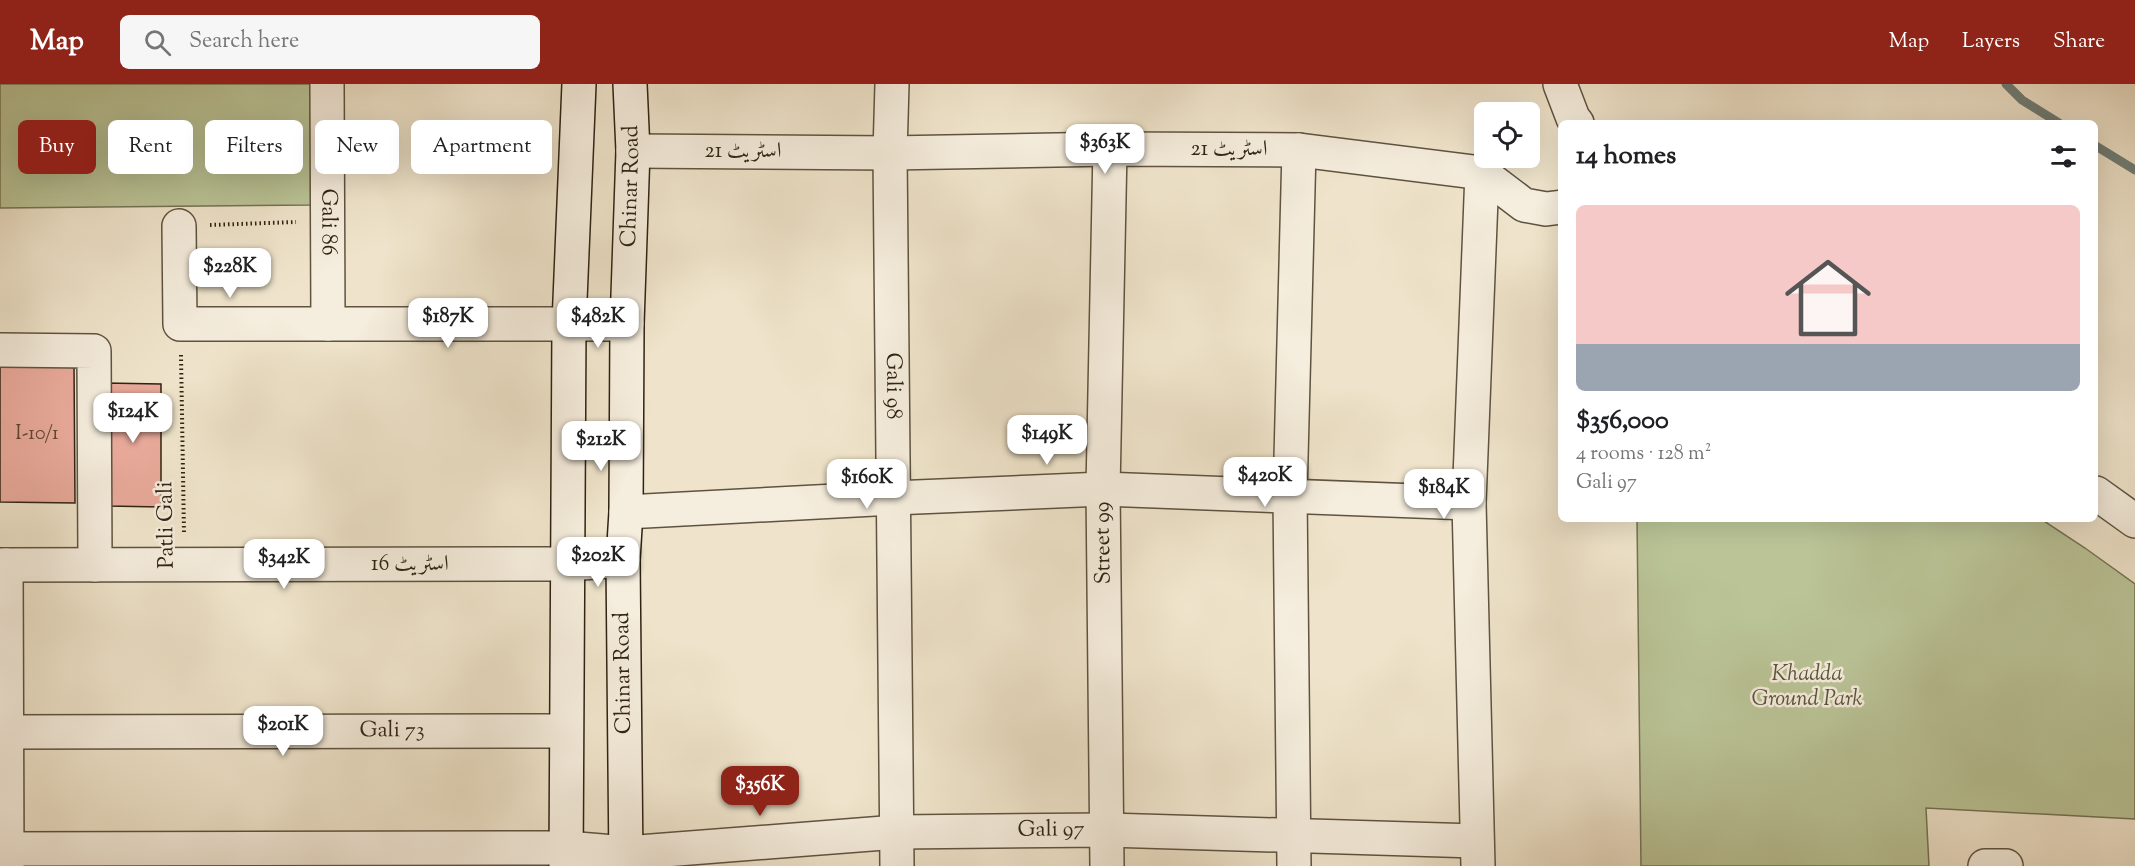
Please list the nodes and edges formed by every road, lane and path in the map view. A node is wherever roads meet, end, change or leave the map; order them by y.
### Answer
1 (327, 84) edge
2 (579, 84) edge
3 (630, 84) edge
4 (892, 84) edge
5 (1560, 84) edge
6 (1575, 120) edge
7 (1110, 149) junction
8 (1299, 150) junction
9 (633, 151) junction
10 (890, 153) junction
11 (1482, 173) junction
12 (1558, 207) edge
13 (327, 221) junction
14 (179, 226) joint
15 (180, 324) junction
16 (328, 324) junction
17 (569, 324) junction
18 (627, 324) junction
19 (0, 350) edge
20 (1103, 489) junction
21 (2098, 495) edge
22 (1290, 496) junction
23 (892, 498) junction
24 (1469, 503) junction
25 (626, 512) junction
26 (2135, 521) edge
27 (184, 534) dead end
28 (622, 560) junction
29 (568, 564) junction
30 (3, 565) edge
31 (95, 565) junction
32 (566, 731) junction
33 (3, 732) edge
34 (1108, 830) junction
35 (897, 832) junction
36 (1294, 851) edge
37 (5, 854) edge
38 (1477, 854) edge
39 (566, 857) edge
40 (626, 859) edge
41 (897, 866) edge
42 (1107, 866) edge
43 (1985, 866) edge
44 (2006, 866) edge

1 - 13 street, Gali 86
2 - 17 street
3 - 9 street, Chinar Road
4 - 10 street, Gali 98
5 - 6 street
7 - 8 street, اسٹریٹ 21
7 - 10 street, اسٹریٹ 21
7 - 20 street, Street 99
8 - 11 street, اسٹریٹ 21
8 - 22 street
9 - 10 street, اسٹریٹ 21
9 - 18 street, Chinar Road
10 - 23 street, Gali 98
11 - 12 street
11 - 24 street
13 - 14 path
13 - 16 street, Gali 86
14 - 15 street
15 - 16 street
15 - 27 path, Patli Gali
16 - 17 street
17 - 18 street
17 - 29 street
18 - 25 street, Chinar Road
19 - 31 street
20 - 22 street
20 - 23 street
20 - 34 street, Street 99
21 - 26 street
22 - 24 street
22 - 36 street
23 - 25 street
23 - 35 street, Gali 98
24 - 38 street
25 - 28 street, Chinar Road
28 - 29 street, اسٹریٹ 16
28 - 40 street, Chinar Road
29 - 31 street, اسٹریٹ 16
29 - 32 street
30 - 31 street, اسٹریٹ 16
30 - 33 street
32 - 33 street, Gali 73
32 - 39 street
33 - 37 street
34 - 35 street, Gali 97
34 - 36 street, Gali 97
34 - 42 street, Street 99
35 - 40 street, Gali 97
35 - 41 street, Gali 98
36 - 38 street, Gali 97
37 - 39 street, Gali 97
39 - 40 street, Gali 97
43 - 44 street

